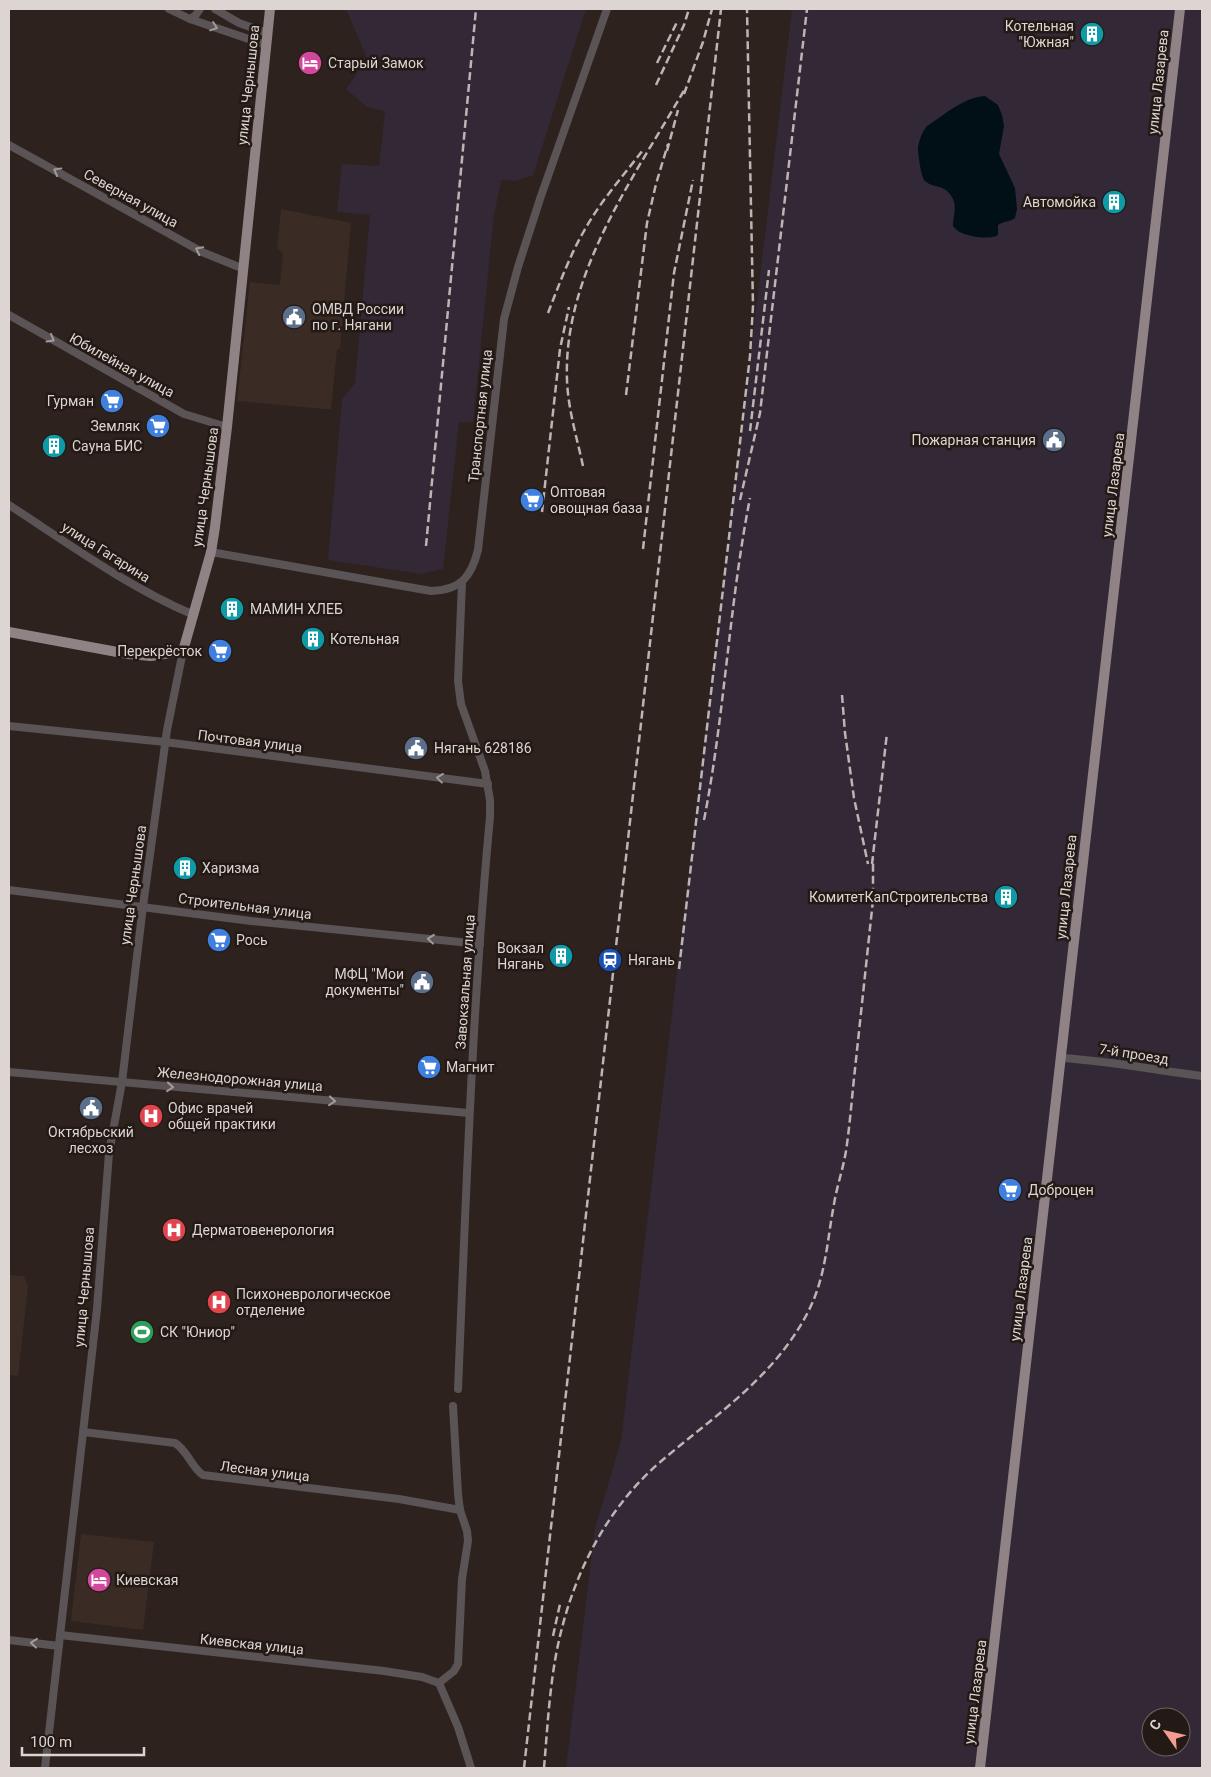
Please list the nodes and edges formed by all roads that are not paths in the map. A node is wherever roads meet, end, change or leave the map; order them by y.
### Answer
1 (169, 9) edge
2 (200, 9) edge
3 (214, 9) edge
4 (270, 9) edge
5 (608, 9) edge
6 (1180, 9) edge
7 (190, 18) junction
8 (267, 33) junction
9 (266, 45) junction
10 (9, 144) edge
11 (244, 269) junction
12 (9, 315) edge
13 (227, 426) junction
14 (9, 505) edge
15 (211, 552) junction
16 (462, 582) junction
17 (194, 615) junction
18 (9, 632) edge
19 (183, 651) junction
20 (9, 726) edge
21 (165, 742) junction
22 (488, 784) junction
23 (9, 890) edge
24 (143, 906) junction
25 (480, 944) junction
26 (1062, 1058) junction
27 (9, 1072) edge
28 (1202, 1076) edge
29 (122, 1082) junction
30 (469, 1113) junction
31 (458, 1389) dead end
32 (453, 1406) dead end
33 (83, 1432) junction
34 (460, 1510) junction
35 (60, 1635) junction
36 (9, 1640) edge
37 (59, 1646) junction
38 (439, 1683) junction
39 (45, 1768) edge
40 (471, 1768) edge
41 (980, 1768) edge

1 - 7 street
2 - 7 street
3 - 8 street
4 - 8 main road, улица Чернышова
5 - 16 street, Транспортная улица
6 - 26 main road, улица Лазарева
7 -> 9 street
8 - 9 main road, улица Чернышова
9 - 11 main road, улица Чернышова
11 -> 10 street, Северная улица
11 - 13 main road, улица Чернышова
12 -> 13 street, Юбилейная улица
13 - 15 main road, улица Чернышова
14 - 17 street, улица Гагарина
15 - 16 street
15 - 17 main road, улица Чернышова
16 - 22 street, Завокзальная улица
17 - 19 main road, улица Чернышова
18 - 19 main road
19 - 21 street, улица Чернышова
20 - 21 street, Почтовая улица
22 -> 21 street, Почтовая улица
21 - 24 street, улица Чернышова
22 - 25 street, Завокзальная улица
23 - 24 street, Строительная улица
25 -> 24 street, Строительная улица
24 - 29 street, улица Чернышова
25 - 30 street, Завокзальная улица
26 - 28 street, 7-й проезд
26 - 41 main road, улица Лазарева
27 - 29 street, Железнодорожная улица
29 -> 30 street, Железнодорожная улица
29 - 33 street, улица Чернышова
30 - 31 street, Завокзальная улица
32 - 34 street
33 - 34 street, Лесная улица
33 - 35 street, улица Чернышова
34 - 38 street
35 - 37 street, улица Чернышова
35 - 38 street, Киевская улица
37 -> 36 street
37 - 39 street, улица Чернышова
38 - 40 street

